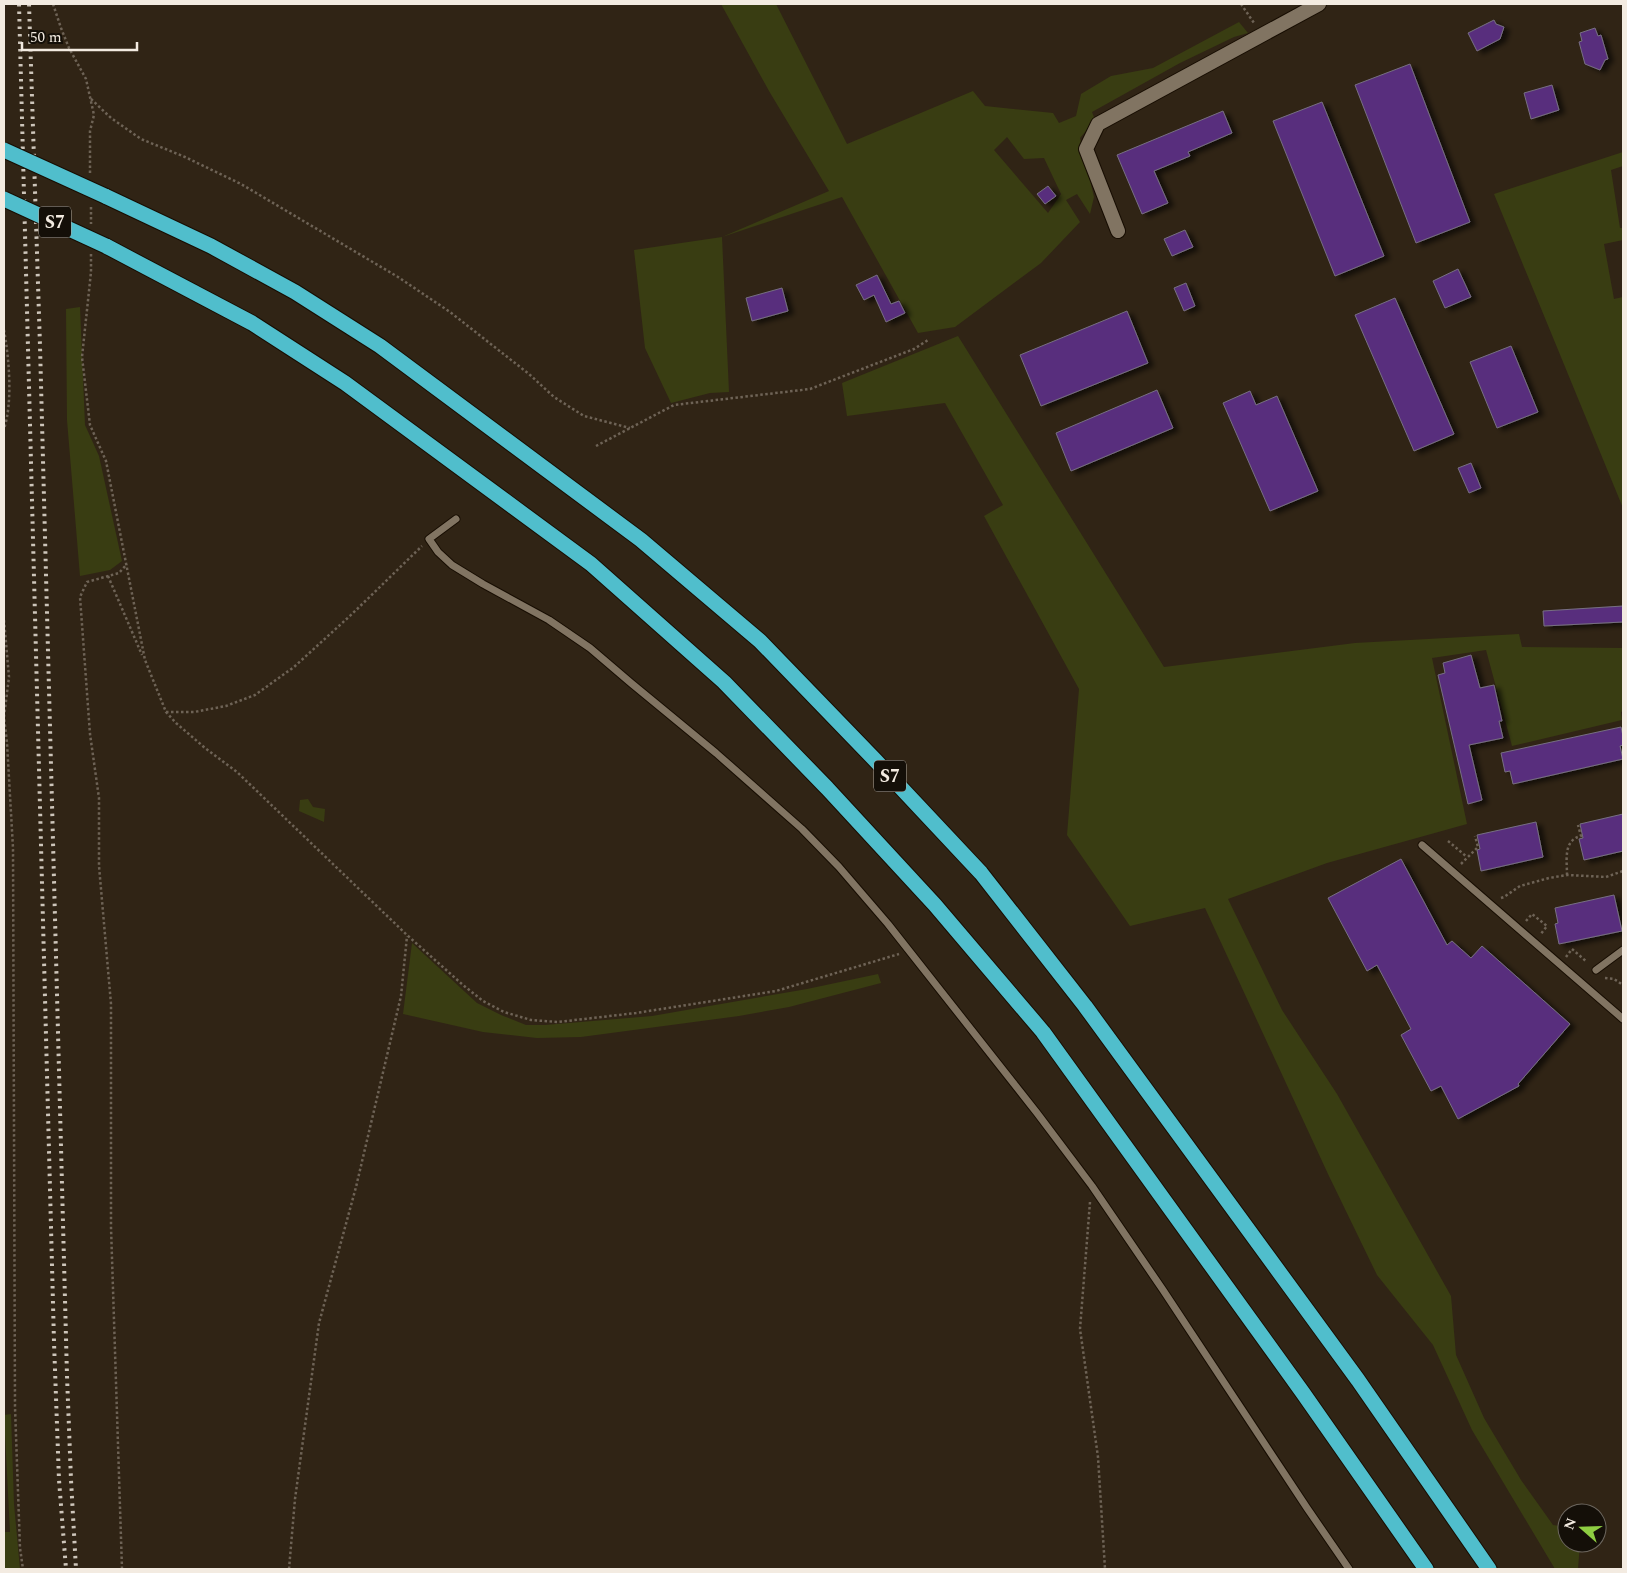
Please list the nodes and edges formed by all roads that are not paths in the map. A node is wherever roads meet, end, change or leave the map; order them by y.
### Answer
1 (1320, 4) edge
2 (4, 150) edge
3 (4, 199) edge
4 (1118, 231) dead end
5 (456, 519) dead end
6 (1422, 845) dead end
7 (1623, 950) edge
8 (1596, 970) road end
9 (1623, 1019) edge
10 (1349, 1569) edge
11 (1426, 1569) edge
12 (1489, 1569) edge

1 - 4 street
2 - 12 highway, S7, bridge
3 - 11 highway, S7, bridge
5 - 10 lane
6 - 9 lane
7 - 8 lane

